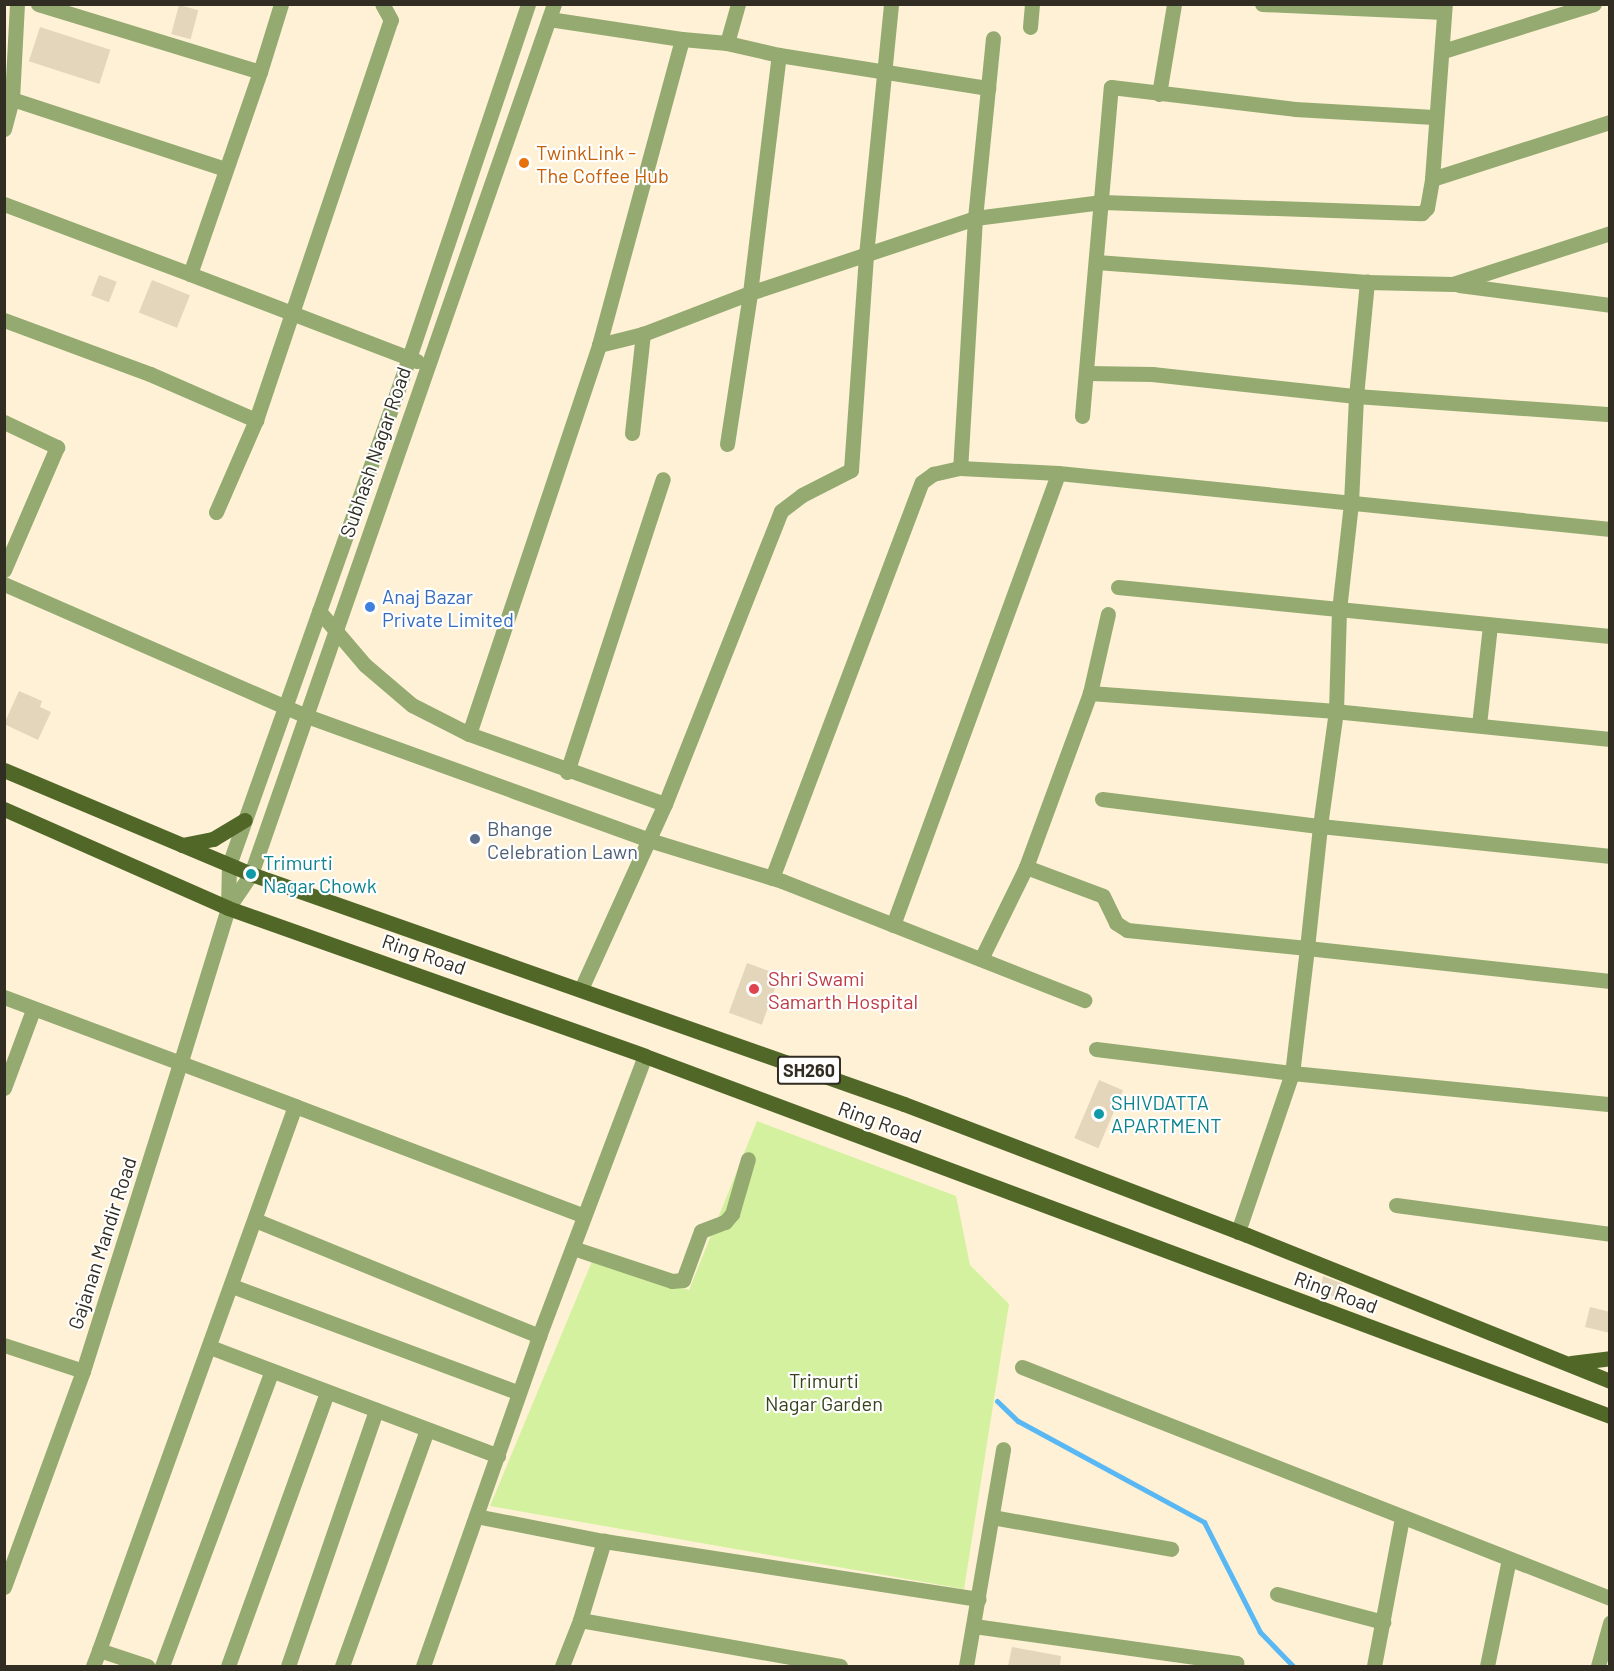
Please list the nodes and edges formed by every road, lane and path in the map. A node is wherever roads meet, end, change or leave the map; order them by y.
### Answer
1 (17, 4) edge
2 (38, 4) edge
3 (281, 4) edge
4 (382, 4) edge
5 (528, 4) edge
6 (738, 4) edge
7 (891, 4) edge
8 (1032, 4) edge
9 (1174, 4) edge
10 (1262, 4) edge
11 (1594, 4) edge
12 (1444, 8) edge
13 (552, 12) edge
14 (1030, 27) dead end
15 (993, 38) dead end
16 (682, 39) junction
17 (727, 43) junction
18 (1443, 51) junction
19 (10, 54) edge
20 (779, 55) junction
21 (260, 72) junction
22 (885, 72) junction
23 (988, 88) junction
24 (1159, 94) junction
25 (12, 99) junction
26 (1434, 117) junction
27 (1610, 122) edge
28 (4, 129) edge
29 (225, 169) junction
30 (1432, 179) junction
31 (1102, 202) junction
32 (4, 204) edge
33 (975, 218) junction
34 (1610, 233) edge
35 (866, 255) junction
36 (1096, 262) junction
37 (190, 274) junction
38 (1367, 282) junction
39 (1453, 284) junction
40 (750, 293) junction
41 (1610, 305) edge
42 (291, 312) junction
43 (4, 320) edge
44 (643, 334) junction
45 (599, 345) junction
46 (409, 358) junction
47 (427, 365) junction
48 (1086, 373) junction
49 (1356, 396) junction
50 (1610, 414) edge
51 (1082, 416) dead end
52 (256, 420) junction
53 (5, 425) edge
54 (632, 433) dead end
55 (727, 444) dead end
56 (960, 468) junction
57 (1058, 472) junction
58 (663, 480) dead end
59 (1351, 503) junction
60 (216, 512) dead end
61 (1610, 529) edge
62 (4, 570) edge
63 (4, 584) edge
64 (1118, 587) dead end
65 (1339, 610) junction
66 (320, 611) junction
67 (1108, 614) dead end
68 (1490, 625) junction
69 (336, 629) junction
70 (1610, 636) edge
71 (1089, 693) junction
72 (286, 707) junction
73 (1335, 711) junction
74 (304, 715) junction
75 (1479, 725) junction
76 (469, 734) junction
77 (1610, 739) edge
78 (4, 770) edge
79 (567, 772) junction
80 (1102, 799) dead end
81 (4, 809) edge
82 (245, 820) junction
83 (658, 821) junction
84 (1320, 826) junction
85 (182, 845) junction
86 (1610, 856) edge
87 (229, 865) junction
88 (1026, 867) junction
89 (251, 874) junction
90 (772, 878) junction
91 (228, 908) junction
92 (893, 924) junction
93 (1307, 948) junction
94 (981, 959) junction
95 (1610, 981) edge
96 (581, 989) junction
97 (4, 997) edge
98 (1084, 1000) dead end
99 (33, 1010) junction
100 (1096, 1049) dead end
101 (645, 1056) junction
102 (181, 1061) junction
103 (1292, 1073) junction
104 (4, 1088) edge
105 (1610, 1104) edge
106 (295, 1106) junction
107 (748, 1159) dead end
108 (1396, 1205) dead end
109 (584, 1216) junction
110 (255, 1220) junction
111 (1238, 1232) junction
112 (1610, 1234) edge
113 (573, 1248) junction
114 (232, 1286) junction
115 (539, 1336) junction
116 (4, 1346) edge
117 (210, 1347) junction
118 (1610, 1358) edge
119 (1571, 1363) junction
120 (1022, 1367) dead end
121 (83, 1371) junction
122 (272, 1371) junction
123 (1610, 1381) edge
124 (327, 1392) junction
125 (519, 1393) junction
126 (376, 1410) junction
127 (1610, 1416) edge
128 (427, 1430) junction
129 (1003, 1449) dead end
130 (498, 1456) junction
131 (476, 1516) junction
132 (992, 1517) junction
133 (1402, 1518) junction
134 (604, 1541) junction
135 (11, 1549) edge
136 (1171, 1549) dead end
137 (1509, 1559) junction
138 (4, 1587) edge
139 (1277, 1594) dead end
140 (1610, 1598) edge
141 (979, 1599) junction
142 (580, 1620) junction
143 (1383, 1622) junction
144 (1610, 1623) edge
145 (974, 1626) junction
146 (99, 1650) junction
147 (93, 1666) edge
148 (147, 1666) edge
149 (162, 1666) edge
150 (228, 1666) edge
151 (288, 1666) edge
152 (342, 1666) edge
153 (423, 1666) edge
154 (562, 1666) edge
155 (840, 1666) edge
156 (966, 1666) edge
157 (1235, 1666) edge
158 (1374, 1666) edge
159 (1487, 1666) edge
160 (1598, 1666) edge

1 - 19 street
2 - 21 street
3 - 21 street
4 - 42 street
5 - 46 street
6 - 17 street
7 - 22 street
8 - 14 street
9 - 24 street
10 - 12 street
11 - 18 street
12 - 18 street
13 - 16 street
13 - 47 street, Subhash Nagar Road
15 - 23 street
16 - 17 street
16 - 45 street
17 - 20 street
18 - 26 street
19 - 25 street
20 - 22 street
20 - 40 street
21 - 29 street
22 - 23 street
22 - 35 street
23 - 33 street
24 - 26 street
24 - 31 street
25 - 28 street
25 - 29 street
26 - 30 street
27 - 30 street
29 - 37 street
30 - 31 street
31 - 33 street
31 - 36 street
32 - 37 street
33 - 35 street
33 - 56 street
34 - 39 street
35 - 40 street
35 - 83 street
36 - 38 street
36 - 48 street
37 - 42 street
38 - 39 street
38 - 49 street
39 - 41 street
40 - 44 street
40 - 55 street
42 - 46 street
42 - 52 street
43 - 52 street
44 - 45 street
44 - 54 street
45 - 76 street
46 - 47 street
46 - 66 street
47 - 69 street, Subhash Nagar Road
48 - 49 street
48 - 51 street
49 - 50 street
49 - 59 street
52 - 60 street
53 - 62 street
56 - 57 street
56 - 90 street
57 - 59 street
57 - 92 street
58 - 79 street
59 - 61 street
59 - 65 street
63 - 72 street
64 - 65 street
65 - 68 street
65 - 73 street
66 - 69 street
66 - 72 street
67 - 71 street
68 - 70 street
68 - 75 street
69 - 74 street, Subhash Nagar Road
69 - 76 street
71 - 73 street
71 - 88 street
72 - 74 street
72 - 82 street
73 - 75 street
73 - 84 street
74 - 83 street
74 - 89 street, Subhash Nagar Road
75 - 77 street
76 - 79 street
78 - 85 main road, SH260
79 - 83 street
80 - 84 street
81 - 91 main road, Ring Road / SH260
82 - 85 main road
82 - 87 street
83 - 90 street
83 - 96 street
84 - 86 street
84 - 93 street
85 - 87 main road, SH260
87 - 89 main road, SH260
87 - 91 street
88 - 93 street
88 - 94 street
89 - 91 street, Subhash Nagar Road
89 - 96 main road, SH260
90 - 92 street
91 - 101 main road, Ring Road / SH260
91 - 102 street, Gajanan Mandir Road
92 - 94 street
93 - 95 street
93 - 103 street
94 - 98 street
96 - 111 main road, SH260
97 - 99 street
99 - 102 street
99 - 104 street
100 - 103 street
101 - 109 street
101 - 127 main road, Ring Road / SH260
102 - 106 street
102 - 121 street, Gajanan Mandir Road
103 - 105 street
103 - 111 street
106 - 109 street
106 - 110 street
107 - 113 street
108 - 112 street
109 - 113 street
110 - 114 street
110 - 115 street
111 - 119 main road, SH260
113 - 115 street
114 - 117 street
114 - 125 street
115 - 125 street
116 - 121 street
117 - 122 street
117 - 146 street
118 - 119 main road
119 - 123 main road, SH260
120 - 133 street
121 - 135 street, Gajanan Mandir Road
122 - 124 street
122 - 149 street
124 - 126 street
124 - 150 street
125 - 130 street
126 - 128 street
126 - 151 street
128 - 130 street
128 - 152 street
129 - 132 street
130 - 131 street
131 - 134 street
131 - 153 street
132 - 136 street
132 - 141 street
133 - 137 street
133 - 143 street
134 - 141 street
134 - 142 street
135 - 138 street, Gajanan Mandir Road
137 - 140 street
137 - 159 street
139 - 143 street
141 - 145 street
142 - 154 street
142 - 155 street
143 - 158 street
144 - 160 street
145 - 156 street
145 - 157 street
146 - 147 street
146 - 148 street

